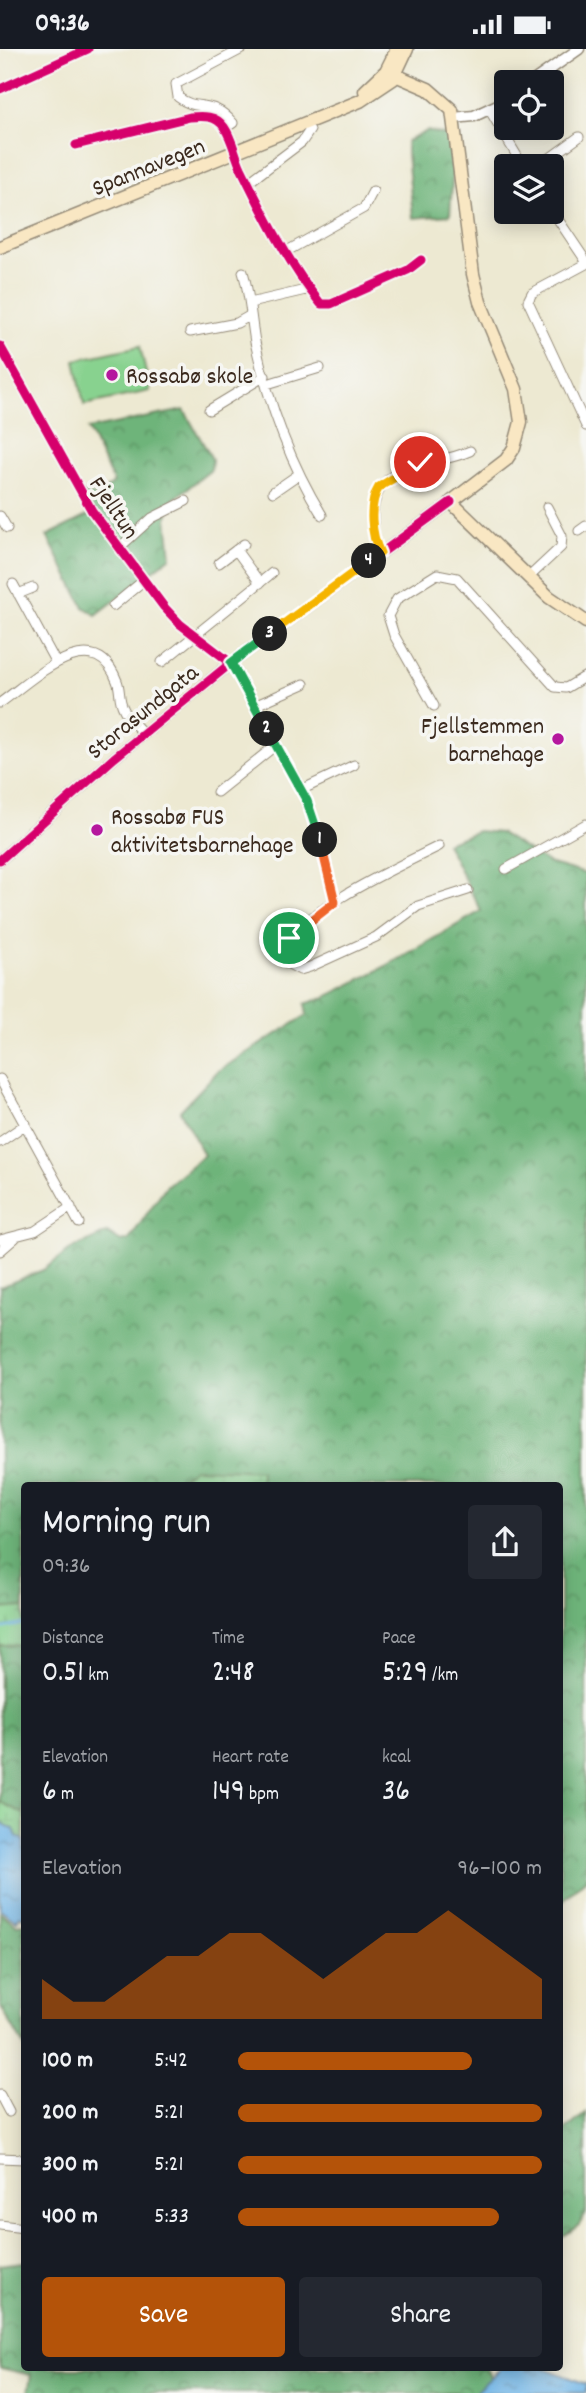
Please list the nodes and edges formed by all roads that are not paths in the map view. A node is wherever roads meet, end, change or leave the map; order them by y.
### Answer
1 (242, 49) edge
2 (397, 49) edge
3 (407, 49) edge
4 (579, 49) edge
5 (549, 70) edge
6 (392, 74) junction
7 (494, 106) edge
8 (484, 110) junction
9 (453, 114) junction
10 (229, 125) junction
11 (310, 130) dead end
12 (579, 137) dead end
13 (76, 145) dead end
14 (235, 154) junction
15 (515, 154) edge
16 (556, 154) edge
17 (249, 182) junction
18 (373, 191) dead end
19 (561, 224) edge
20 (0, 247) edge
21 (287, 251) junction
22 (421, 260) dead end
23 (586, 262) edge
24 (243, 272) dead end
25 (310, 289) junction
26 (250, 303) junction
27 (251, 315) junction
28 (190, 332) dead end
29 (0, 346) edge
30 (320, 368) dead end
31 (266, 380) junction
32 (209, 410) dead end
33 (586, 426) edge
34 (470, 451) dead end
35 (299, 474) junction
36 (273, 492) dead end
37 (186, 501) dead end
38 (451, 502) junction
39 (548, 507) dead end
40 (322, 515) dead end
41 (0, 516) edge
42 (7, 527) dead end
43 (119, 548) junction
44 (380, 553) junction
45 (219, 563) dead end
46 (272, 573) dead end
47 (529, 577) junction
48 (143, 580) junction
49 (260, 583) junction
50 (13, 584) dead end
51 (33, 587) dead end
52 (18, 594) junction
53 (113, 606) dead end
54 (586, 622) edge
55 (194, 635) junction
56 (55, 661) junction
57 (162, 663) dead end
58 (231, 663) junction
59 (586, 676) edge
60 (304, 684) dead end
61 (0, 703) edge
62 (254, 706) junction
63 (434, 706) dead end
64 (144, 733) junction
65 (276, 745) junction
66 (354, 765) dead end
67 (301, 790) junction
68 (217, 792) dead end
69 (586, 824) edge
70 (439, 846) dead end
71 (0, 860) edge
72 (506, 869) dead end
73 (468, 890) dead end
74 (335, 902) junction
75 (0, 1079) edge
76 (4, 1096) edge
77 (26, 1124) junction
78 (0, 1142) edge
79 (71, 1207) junction
80 (79, 1223) dead end
81 (15, 1237) junction
82 (0, 1240) edge
83 (0, 1251) edge
84 (0, 2095) edge
85 (9, 2112) dead end
86 (0, 2158) edge
87 (21, 2159) edge
88 (0, 2225) edge
89 (21, 2228) edge

1 - 10 street
2 - 6 main road
3 - 6 main road
4 - 5 street
6 - 9 main road
6 - 14 main road, Spannavegen
7 - 8 street
8 - 9 street
8 - 15 street
9 - 38 main road, Storasundgata
10 - 13 street
10 - 14 street
11 - 17 street
12 - 16 street
14 - 17 street
14 - 20 main road, Spannavegen
17 - 21 street
18 - 21 street
19 - 23 street
21 - 25 street
22 - 25 street
23 - 33 street
24 - 26 street
25 - 26 street
26 - 27 street
27 - 28 street
27 - 31 street
29 - 43 street, Fjelltun
30 - 31 street
31 - 32 street
31 - 35 street
34 - 44 street
35 - 36 street
35 - 40 street
37 - 43 street, Fjelltun
38 - 44 street, Storasundgata
38 - 47 main road
39 - 47 street
41 - 42 street
43 - 48 street, Fjelltun
44 - 58 street, Storasundgata
45 - 49 street
46 - 49 street
47 - 54 main road
48 - 53 street
48 - 55 street, Fjelltun
49 - 55 street
50 - 52 street
51 - 52 street
52 - 56 street
55 - 57 street
55 - 58 street, Fjelltun
56 - 61 street
56 - 64 street
58 - 62 street
58 - 64 street, Storasundgata
59 - 63 street
60 - 62 street
62 - 65 street
64 - 71 street, Storasundgata
65 - 67 street
65 - 68 street
66 - 67 street
67 - 74 street
69 - 72 street
70 - 74 street
73 - 74 street
75 - 76 street
76 - 77 street
77 - 78 street
77 - 79 street
79 - 80 street
79 - 81 street
81 - 82 street
81 - 83 street
84 - 85 street
86 - 87 street
88 - 89 street

